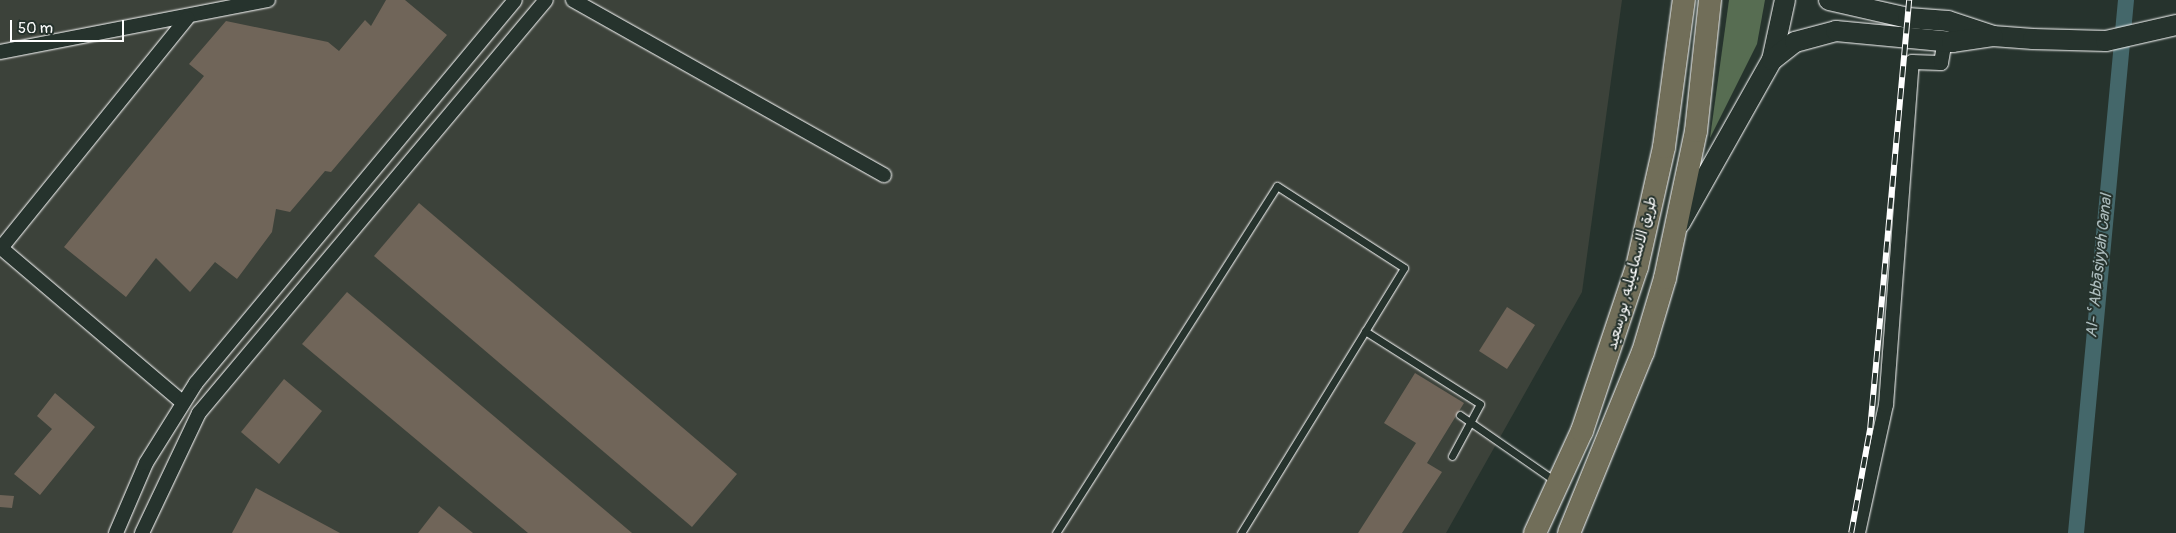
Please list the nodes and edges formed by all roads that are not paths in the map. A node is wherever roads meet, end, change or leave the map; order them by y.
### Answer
1 (268, 0) edge
2 (515, 0) edge
3 (546, 0) edge
4 (573, 0) edge
5 (1684, 0) edge
6 (1710, 0) edge
7 (1785, 0) edge
8 (1829, 0) edge
9 (187, 18) junction
10 (2176, 25) edge
11 (1993, 36) junction
12 (1944, 41) junction
13 (0, 52) edge
14 (1772, 60) junction
15 (884, 174) dead end
16 (1678, 228) junction
17 (1, 248) edge
18 (1365, 330) junction
19 (182, 402) junction
20 (1460, 415) dead end
21 (1470, 422) junction
22 (1452, 456) dead end
23 (1559, 484) junction
24 (116, 533) edge
25 (142, 533) edge
26 (1056, 533) edge
27 (1241, 533) edge
28 (1535, 533) edge
29 (1569, 533) edge
30 (1858, 533) edge

1 - 9 street
2 - 19 street
3 - 25 street
4 - 15 street
5 - 23 highway, طريق الاسماعيليه, بورسعيد
6 - 16 highway, طريق الاسماعيليه, بورسعيد
7 - 14 main road
8 - 11 main road
9 - 13 street
9 - 17 street
10 - 11 main road
11 - 12 main road
12 - 14 main road
12 - 30 street
14 - 16 main road
16 - 29 highway, طريق الاسماعيليه, بورسعيد
17 - 19 street
18 - 21 lane
18 - 26 lane
18 - 27 lane
19 - 24 street
20 - 21 lane
21 - 22 lane
21 - 23 lane
23 - 28 highway, طريق الاسماعيليه, بورسعيد

